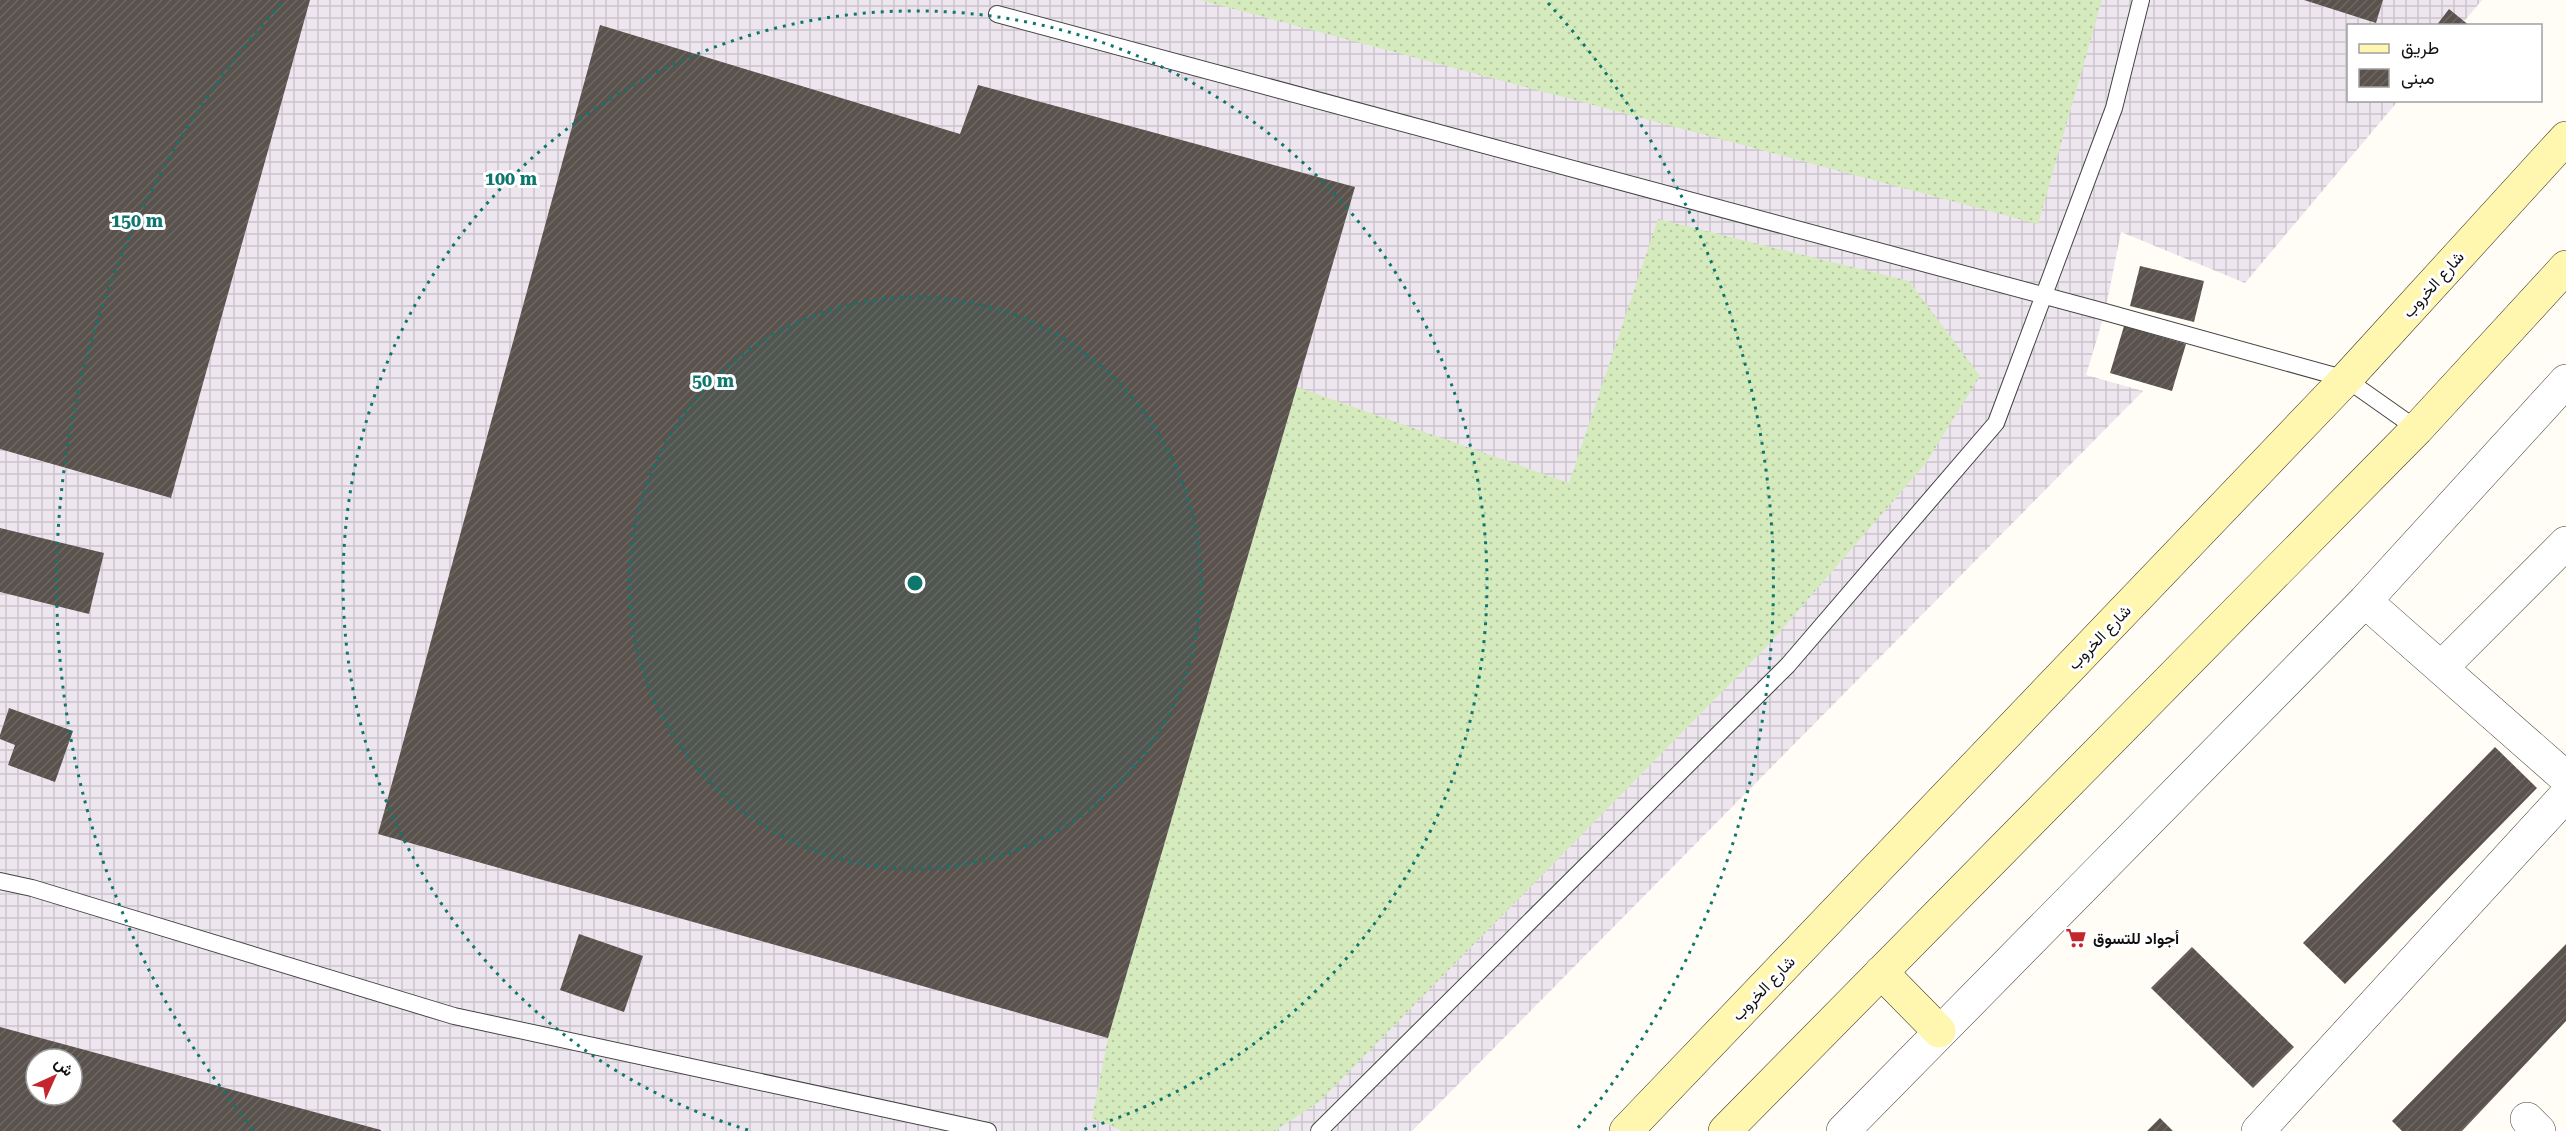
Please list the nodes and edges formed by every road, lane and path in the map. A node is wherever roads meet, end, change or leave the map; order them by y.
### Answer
1 (2141, 0) edge
2 (997, 14) dead end
3 (2566, 138) edge
4 (2566, 267) edge
5 (2044, 295) junction
6 (2346, 379) junction
7 (2566, 381) edge
8 (2417, 429) junction
9 (2566, 543) edge
10 (2365, 601) junction
11 (2441, 668) junction
12 (2566, 778) edge
13 (2566, 795) edge
14 (0, 881) edge
15 (1881, 972) junction
16 (1939, 1031) junction
17 (988, 1131) edge
18 (1319, 1131) edge
19 (1626, 1131) edge
20 (1725, 1131) edge
21 (1843, 1131) edge
22 (2258, 1131) edge

1 - 5 lane
2 - 5 lane
3 - 6 main road, شارع الخروب
4 - 8 main road
5 - 6 lane
5 - 18 lane
6 - 8 lane
6 - 19 main road, شارع الخروب
7 - 10 street
8 - 15 main road
9 - 11 street
10 - 11 street
10 - 16 street
11 - 12 street
13 - 22 street
14 - 17 lane
15 - 16 main road
15 - 20 main road
16 - 21 street

